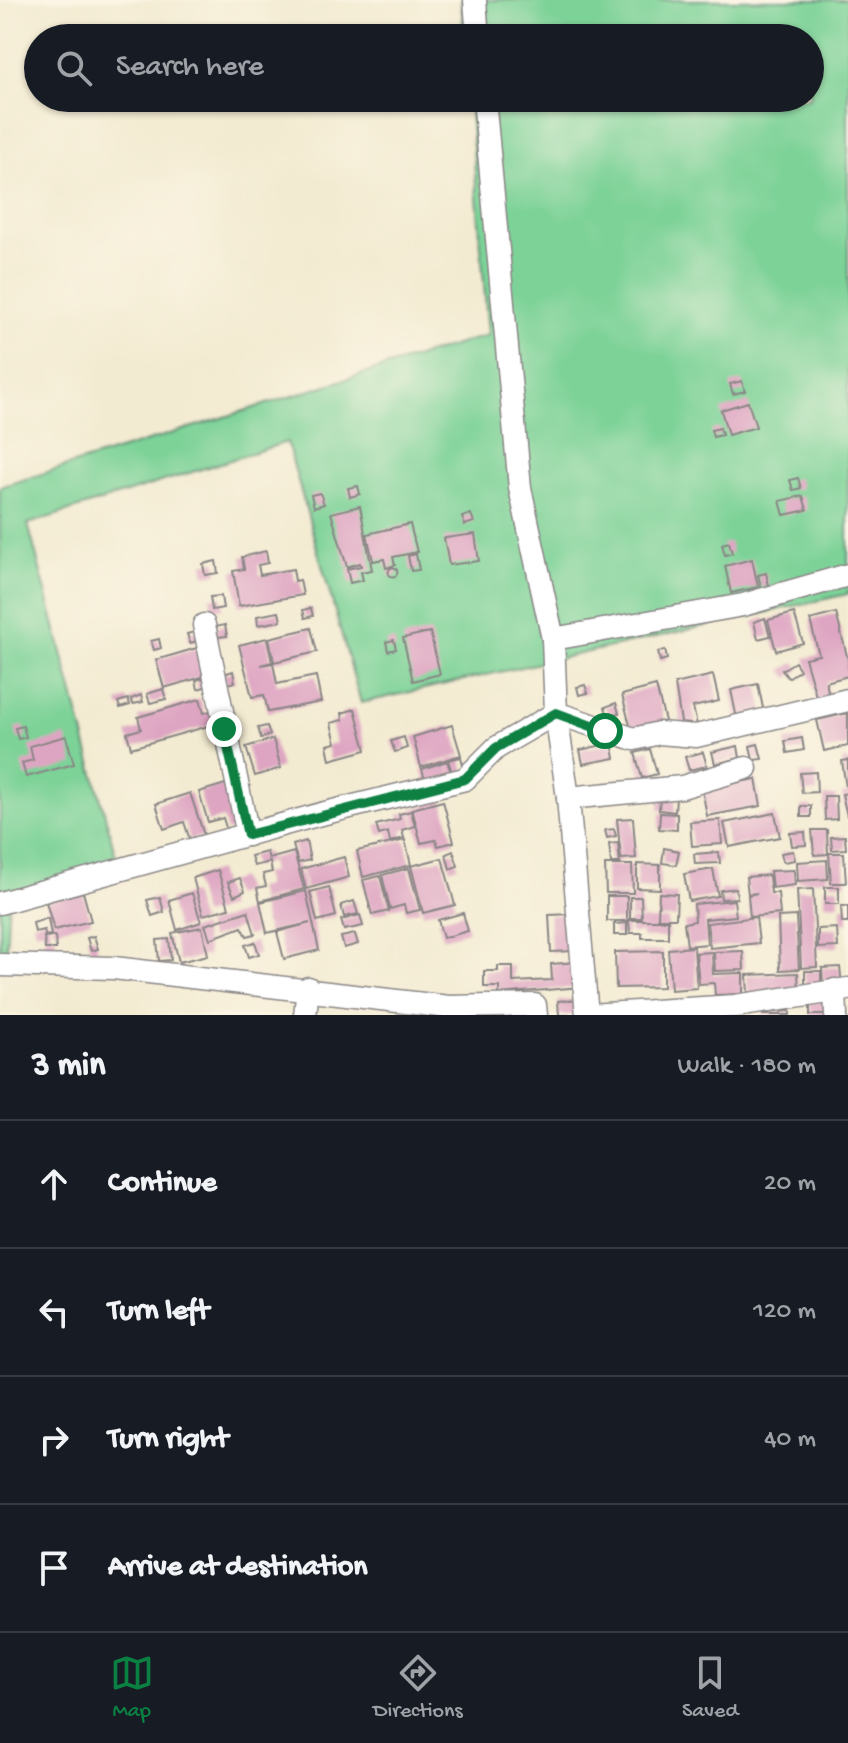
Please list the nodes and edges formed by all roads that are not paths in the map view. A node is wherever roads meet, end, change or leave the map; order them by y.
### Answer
1 (475, 0) edge
2 (477, 24) edge
3 (485, 112) edge
4 (848, 575) edge
5 (204, 625) dead end
6 (553, 639) junction
7 (848, 700) edge
8 (556, 713) junction
9 (746, 768) dead end
10 (568, 798) junction
11 (248, 835) junction
12 (0, 903) edge
13 (0, 965) edge
14 (308, 988) junction
15 (841, 990) edge
16 (798, 1006) edge
17 (735, 1010) edge
18 (449, 1011) edge
19 (672, 1013) edge
20 (305, 1015) edge
21 (536, 1015) edge
22 (588, 1015) edge
23 (836, 1015) edge

1 - 2 street
3 - 6 street
4 - 6 street
5 - 11 street
6 - 8 street
7 - 8 street
8 - 10 street
8 - 11 street
9 - 10 street
10 - 22 street
11 - 12 street
13 - 14 street
14 - 18 street
14 - 20 street
15 - 16 street
15 - 23 street
16 - 17 street
17 - 19 street
18 - 21 street
19 - 22 street

